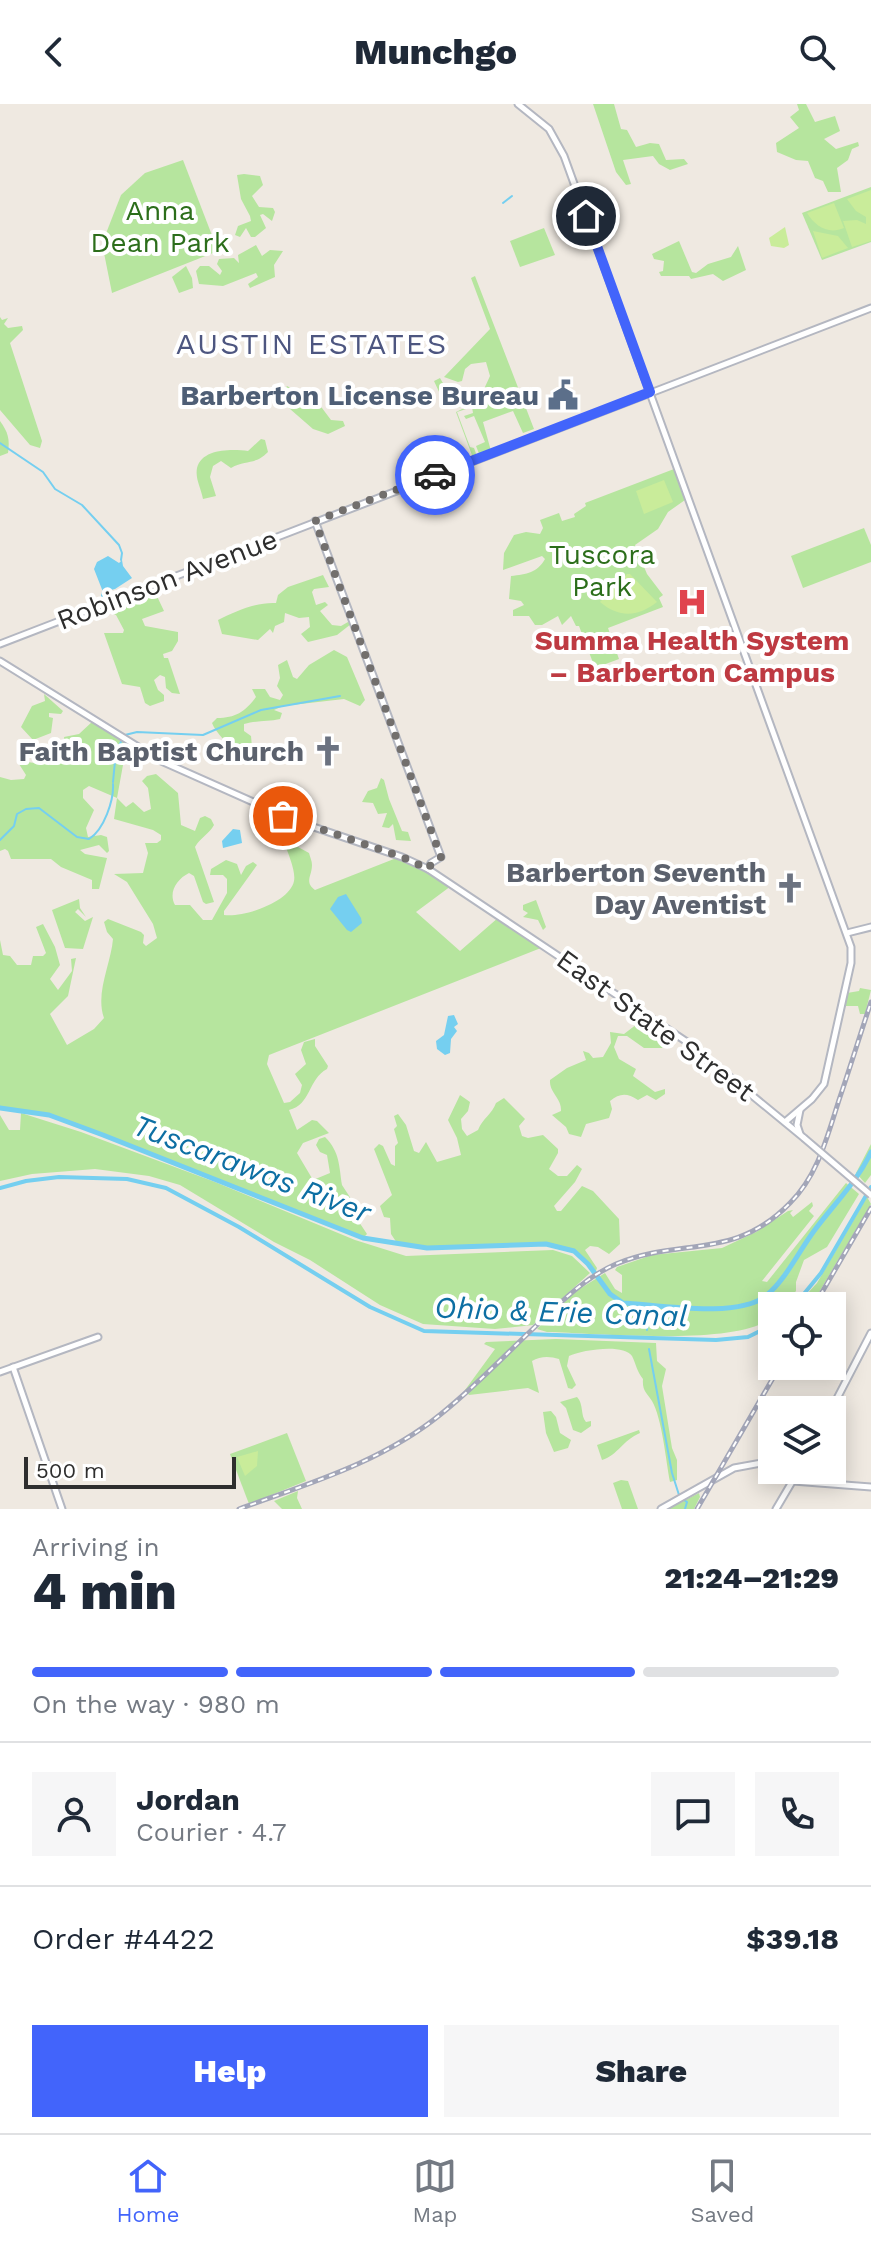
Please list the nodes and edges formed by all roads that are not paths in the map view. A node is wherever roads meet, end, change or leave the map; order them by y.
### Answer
1 (518, 104) edge
2 (871, 308) edge
3 (650, 392) junction
4 (315, 521) junction
5 (0, 644) edge
6 (0, 661) edge
7 (428, 869) junction
8 (871, 927) edge
9 (847, 933) junction
10 (800, 1110) junction
11 (785, 1122) junction
12 (802, 1137) junction
13 (871, 1195) edge
14 (871, 1333) edge
15 (98, 1337) dead end
16 (13, 1367) junction
17 (0, 1372) edge
18 (838, 1396) edge
19 (758, 1464) edge
20 (791, 1484) edge
21 (832, 1484) edge
22 (871, 1487) edge
23 (62, 1509) edge
24 (661, 1509) edge
25 (776, 1509) edge

1 - 3 main road
2 - 3 main road, Robinson Avenue
3 - 4 main road, Robinson Avenue
3 - 9 main road
4 - 5 main road, Robinson Avenue
4 - 7 main road
6 - 7 main road, East State Street
7 - 11 main road, East State Street
8 - 9 main road
9 - 10 main road
10 - 11 main road
10 - 12 main road
11 - 12 main road, East State Street
12 - 13 main road, East State Street, bridge
14 - 18 main road
15 - 16 main road
16 - 17 main road
16 - 23 main road
19 - 24 main road
20 - 25 main road
21 - 22 main road

